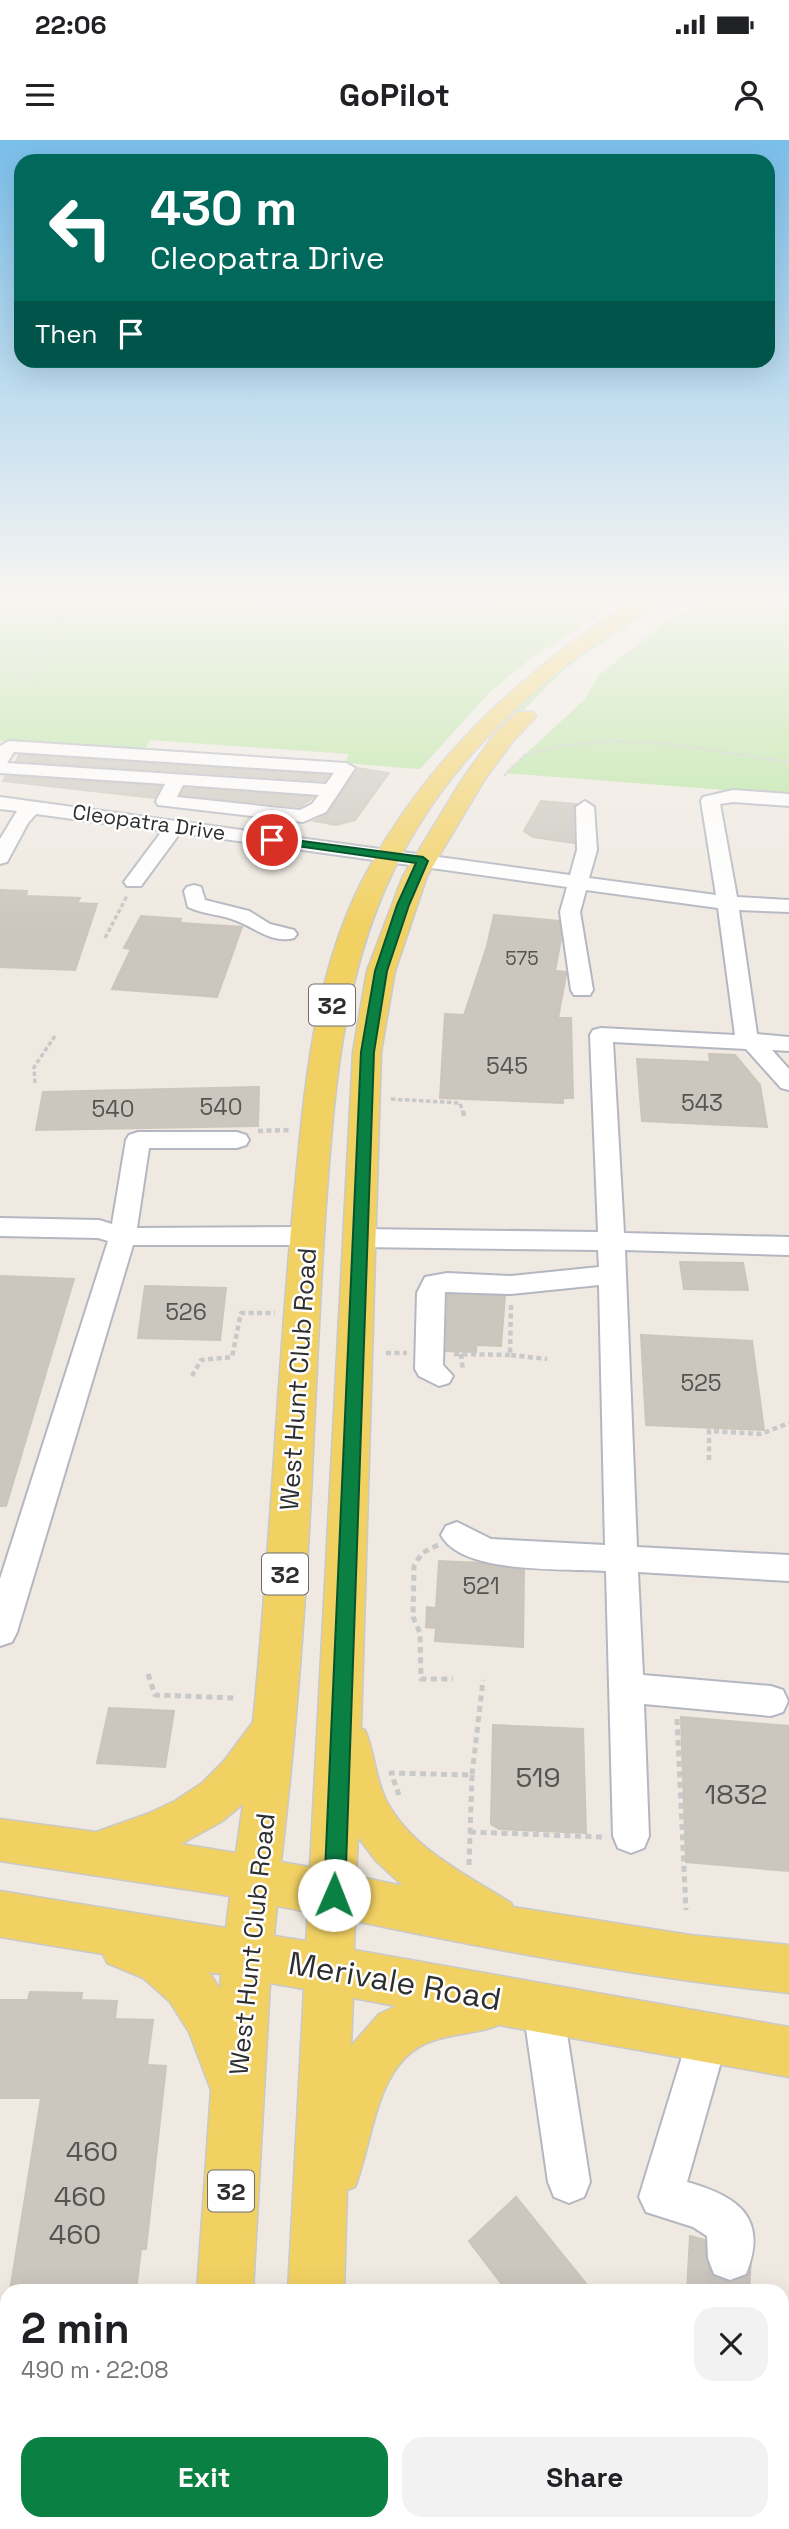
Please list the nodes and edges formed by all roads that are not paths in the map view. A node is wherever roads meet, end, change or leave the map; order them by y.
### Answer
1 (505, 705) edge
2 (538, 705) edge
3 (0, 760) edge
4 (0, 768) edge
5 (177, 779) junction
6 (331, 790) junction
7 (789, 800) edge
8 (0, 803) edge
9 (33, 806) junction
10 (585, 807) dead end
11 (176, 826) junction
12 (389, 856) junction
13 (0, 858) edge
14 (423, 861) junction
15 (134, 881) road end
16 (578, 883) junction
17 (194, 891) dead end
18 (728, 903) junction
19 (789, 906) edge
20 (287, 934) dead end
21 (582, 990) dead end
22 (753, 1043) junction
23 (789, 1044) edge
24 (789, 1083) edge
25 (237, 1140) road end
26 (0, 1227) edge
27 (123, 1236) junction
28 (308, 1236) junction
29 (358, 1238) junction
30 (611, 1241) junction
31 (789, 1246) edge
32 (611, 1275) junction
33 (439, 1376) dead end
34 (457, 1535) road end
35 (621, 1558) junction
36 (789, 1568) edge
37 (0, 1632) edge
38 (626, 1688) junction
39 (771, 1701) dead end
40 (340, 1713) junction
41 (274, 1728) junction
42 (631, 1836) road end
43 (0, 1840) edge
44 (97, 1854) junction
45 (258, 1880) junction
46 (334, 1895) junction
47 (0, 1914) edge
48 (76, 1926) junction
49 (512, 1930) junction
50 (248, 1955) junction
51 (789, 1969) edge
52 (331, 1971) junction
53 (532, 2006) junction
54 (708, 2037) junction
55 (789, 2052) edge
56 (236, 2091) junction
57 (569, 2182) dead end
58 (318, 2232) junction
59 (730, 2258) tunnel mouth
60 (225, 2284) edge
61 (316, 2284) edge

1 - 12 main road, West Hunt Club Road / 32
2 - 14 main road, West Hunt Club Road / 32
3 - 6 street
4 - 5 street
5 - 6 street
5 - 6 street
7 - 18 street
8 - 9 street, Cleopatra Drive
9 - 11 street, Cleopatra Drive
9 - 13 street
10 - 16 street
11 - 12 street, Cleopatra Drive
11 - 15 street
12 - 14 street, Cleopatra Drive
12 - 28 main road, West Hunt Club Road / 32
14 - 16 street, Cleopatra Drive
14 - 29 main road, West Hunt Club Road / 32
16 - 18 street, Cleopatra Drive
16 - 21 street
17 - 20 street
18 - 19 street, Cleopatra Drive
18 - 22 street
22 - 23 street
22 - 24 street
22 - 30 street
25 - 27 street
26 - 27 street
27 - 28 street
27 - 37 street
28 - 29 main road
28 - 41 main road, West Hunt Club Road / 32
29 - 30 street
29 - 40 main road, West Hunt Club Road / 32
30 - 31 street
30 - 32 street
32 - 33 street
32 - 35 street
34 - 35 street
35 - 36 street
35 - 38 street
38 - 39 street
38 - 42 street
40 - 46 main road, West Hunt Club Road / 32
40 - 49 main road
41 - 44 main road
41 - 45 main road, West Hunt Club Road / 32
43 - 44 main road
44 - 45 main road
45 - 46 main road
45 - 50 main road, West Hunt Club Road / 32
46 - 49 main road
46 - 52 main road, West Hunt Club Road / 32
47 - 48 main road, Merivale Road
48 - 50 main road, Merivale Road
48 - 56 main road
49 - 51 main road
50 - 52 main road, Merivale Road
50 - 56 main road, West Hunt Club Road / 32
52 - 53 main road, Merivale Road
52 - 58 main road, West Hunt Club Road / 32
53 - 54 main road, Merivale Road
53 - 57 street
53 - 58 main road
54 - 55 main road, Merivale Road
54 - 59 street
56 - 60 main road, West Hunt Club Road / 32
58 - 61 main road, West Hunt Club Road / 32

